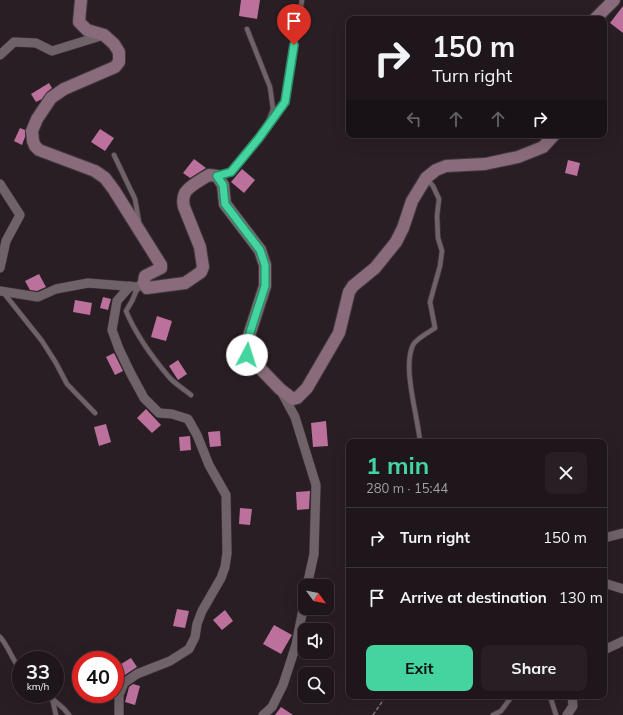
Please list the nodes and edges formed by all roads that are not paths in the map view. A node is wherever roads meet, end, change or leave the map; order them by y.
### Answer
1 (81, 0) edge
2 (302, 0) edge
3 (614, 0) edge
4 (597, 16) edge
5 (247, 29) dead end
6 (104, 35) junction
7 (0, 55) edge
8 (266, 128) junction
9 (551, 138) edge
10 (114, 155) dead end
11 (217, 176) junction
12 (426, 178) junction
13 (0, 184) edge
14 (141, 232) junction
15 (2, 249) edge
16 (0, 268) edge
17 (137, 285) junction
18 (1, 291) edge
19 (280, 390) junction
20 (191, 395) dead end
21 (95, 413) dead end
22 (420, 439) edge
23 (623, 533) edge
24 (607, 537) edge
25 (309, 579) edge
26 (607, 584) edge
27 (623, 589) edge
28 (302, 615) edge
29 (0, 637) edge
30 (623, 642) edge
31 (607, 649) edge
32 (12, 655) edge
33 (510, 699) edge
34 (551, 699) edge
35 (572, 699) edge
36 (53, 703) edge
37 (57, 703) edge
38 (121, 712) edge
39 (56, 715) edge
40 (68, 715) edge
41 (264, 715) edge
42 (493, 715) edge
43 (556, 715) edge
44 (567, 715) edge

1 - 6 street
2 - 8 lane
3 - 4 street
5 - 8 lane
6 - 7 street
6 - 14 street
8 - 11 lane
9 - 12 street
10 - 14 lane
11 - 17 street
11 - 19 street
12 - 19 street
12 - 22 lane
13 - 15 street
14 - 17 street
15 - 16 street
17 - 18 street
17 - 20 lane
17 - 38 street
18 - 21 lane
19 - 25 street
23 - 24 street
26 - 27 street
28 - 41 street
29 - 32 lane
30 - 31 street
33 - 42 lane
34 - 43 lane
35 - 44 street
36 - 39 lane
37 - 40 lane

